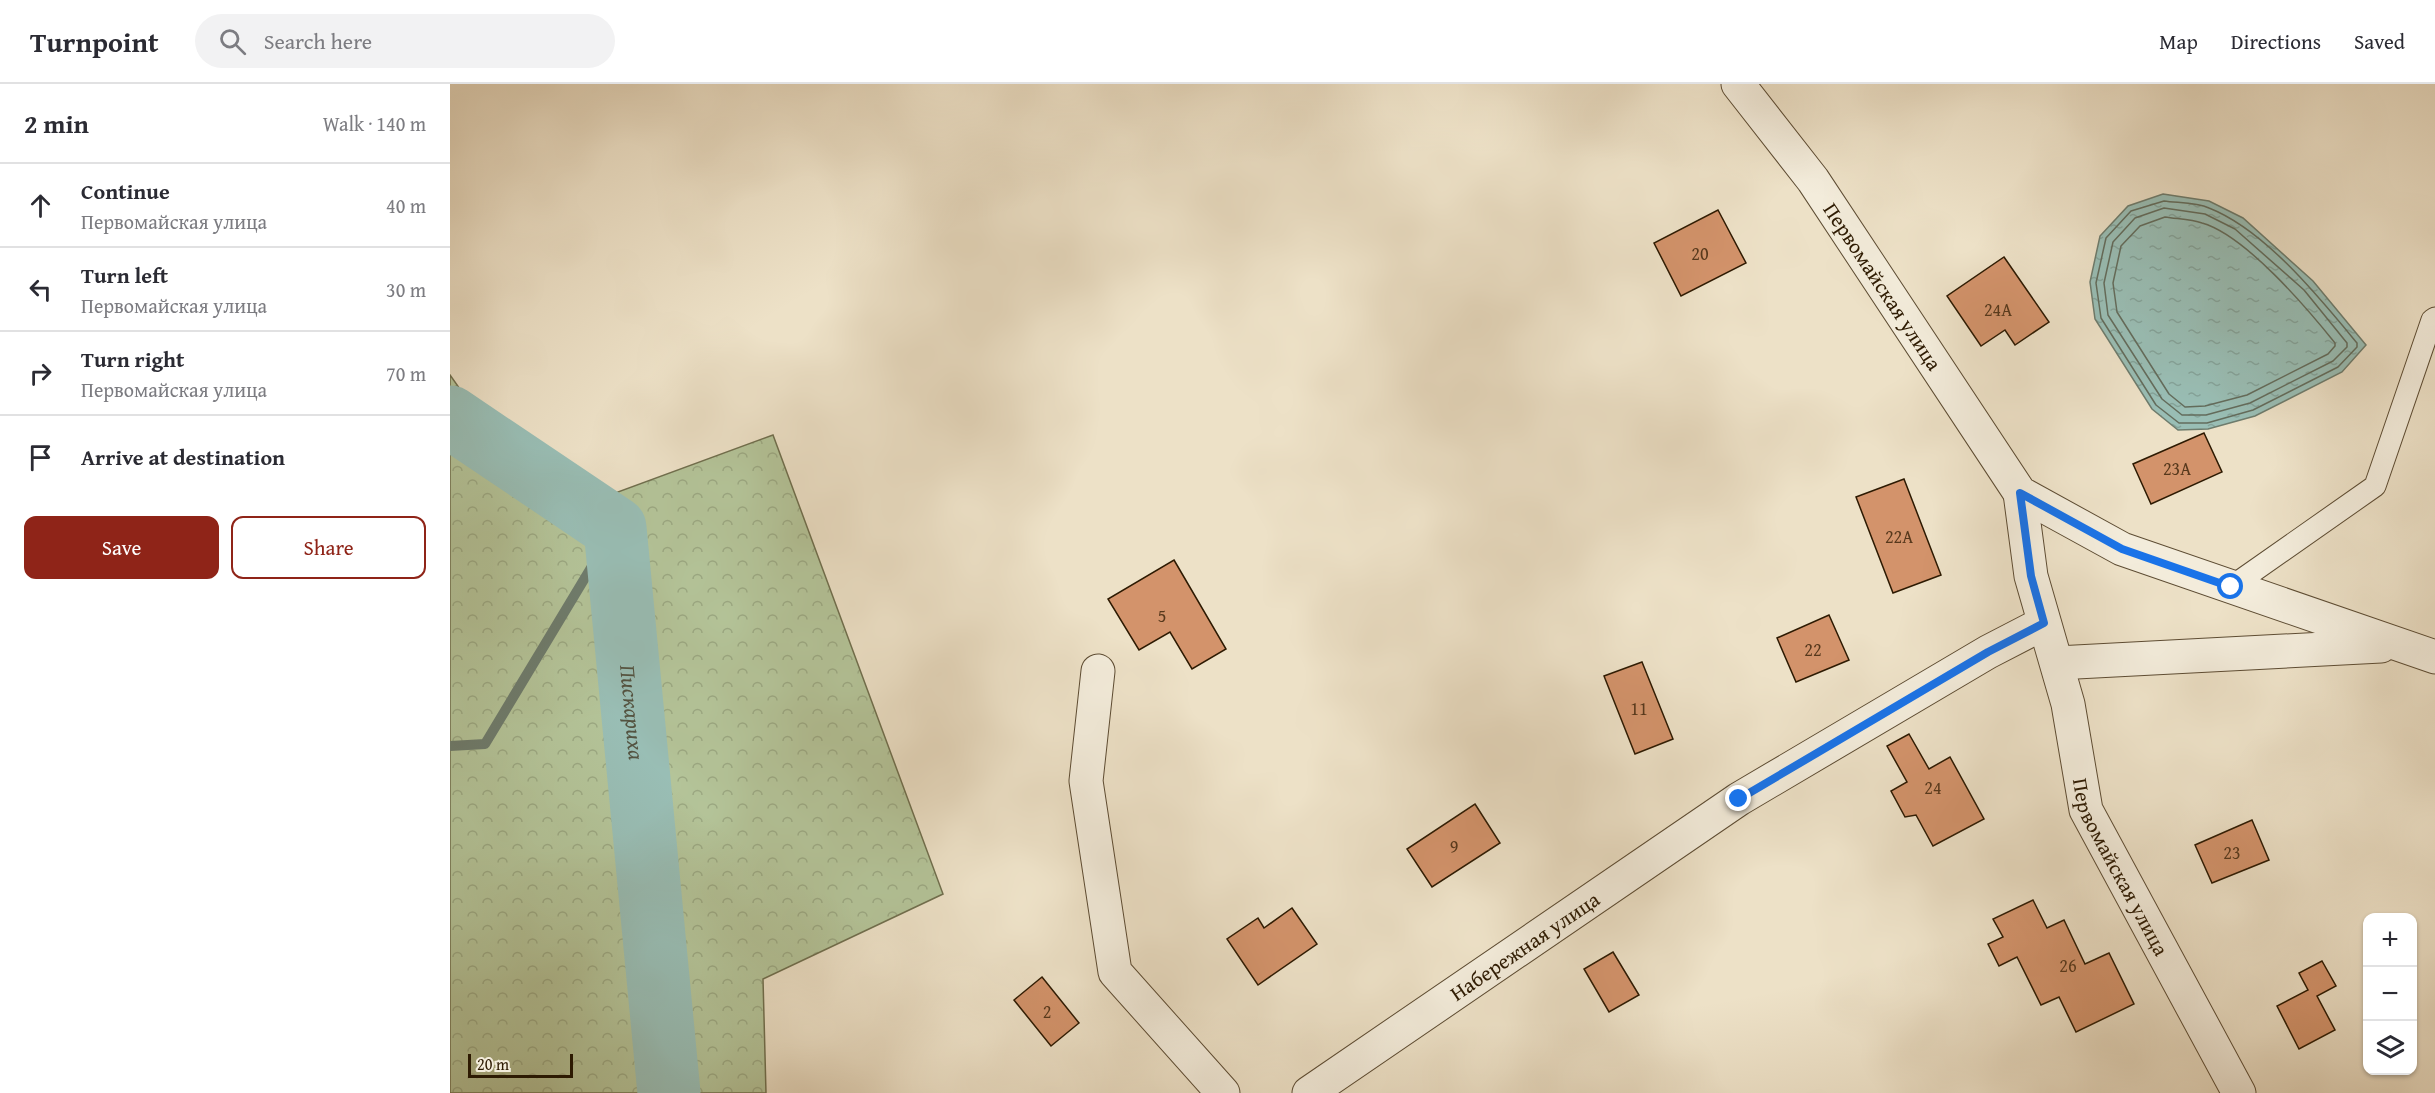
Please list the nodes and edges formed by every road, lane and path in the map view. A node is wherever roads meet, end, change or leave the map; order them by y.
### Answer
1 (1738, 84) edge
2 (2435, 318) edge
3 (2020, 493) junction
4 (2231, 587) junction
5 (2044, 623) junction
6 (2398, 645) junction
7 (2435, 657) edge
8 (2056, 663) junction
9 (1098, 671) dead end
10 (1223, 1093) edge
11 (1309, 1093) edge
12 (2239, 1093) edge

1 - 3 street, Первомайская улица
2 - 4 lane
3 - 4 street, Первомайская улица
3 - 5 street, Первомайская улица
4 - 6 street, Первомайская улица
5 - 8 street, Первомайская улица
5 - 11 street, Набережная улица
6 - 7 street, Первомайская улица
6 - 8 street
8 - 12 street, Первомайская улица
9 - 10 street

